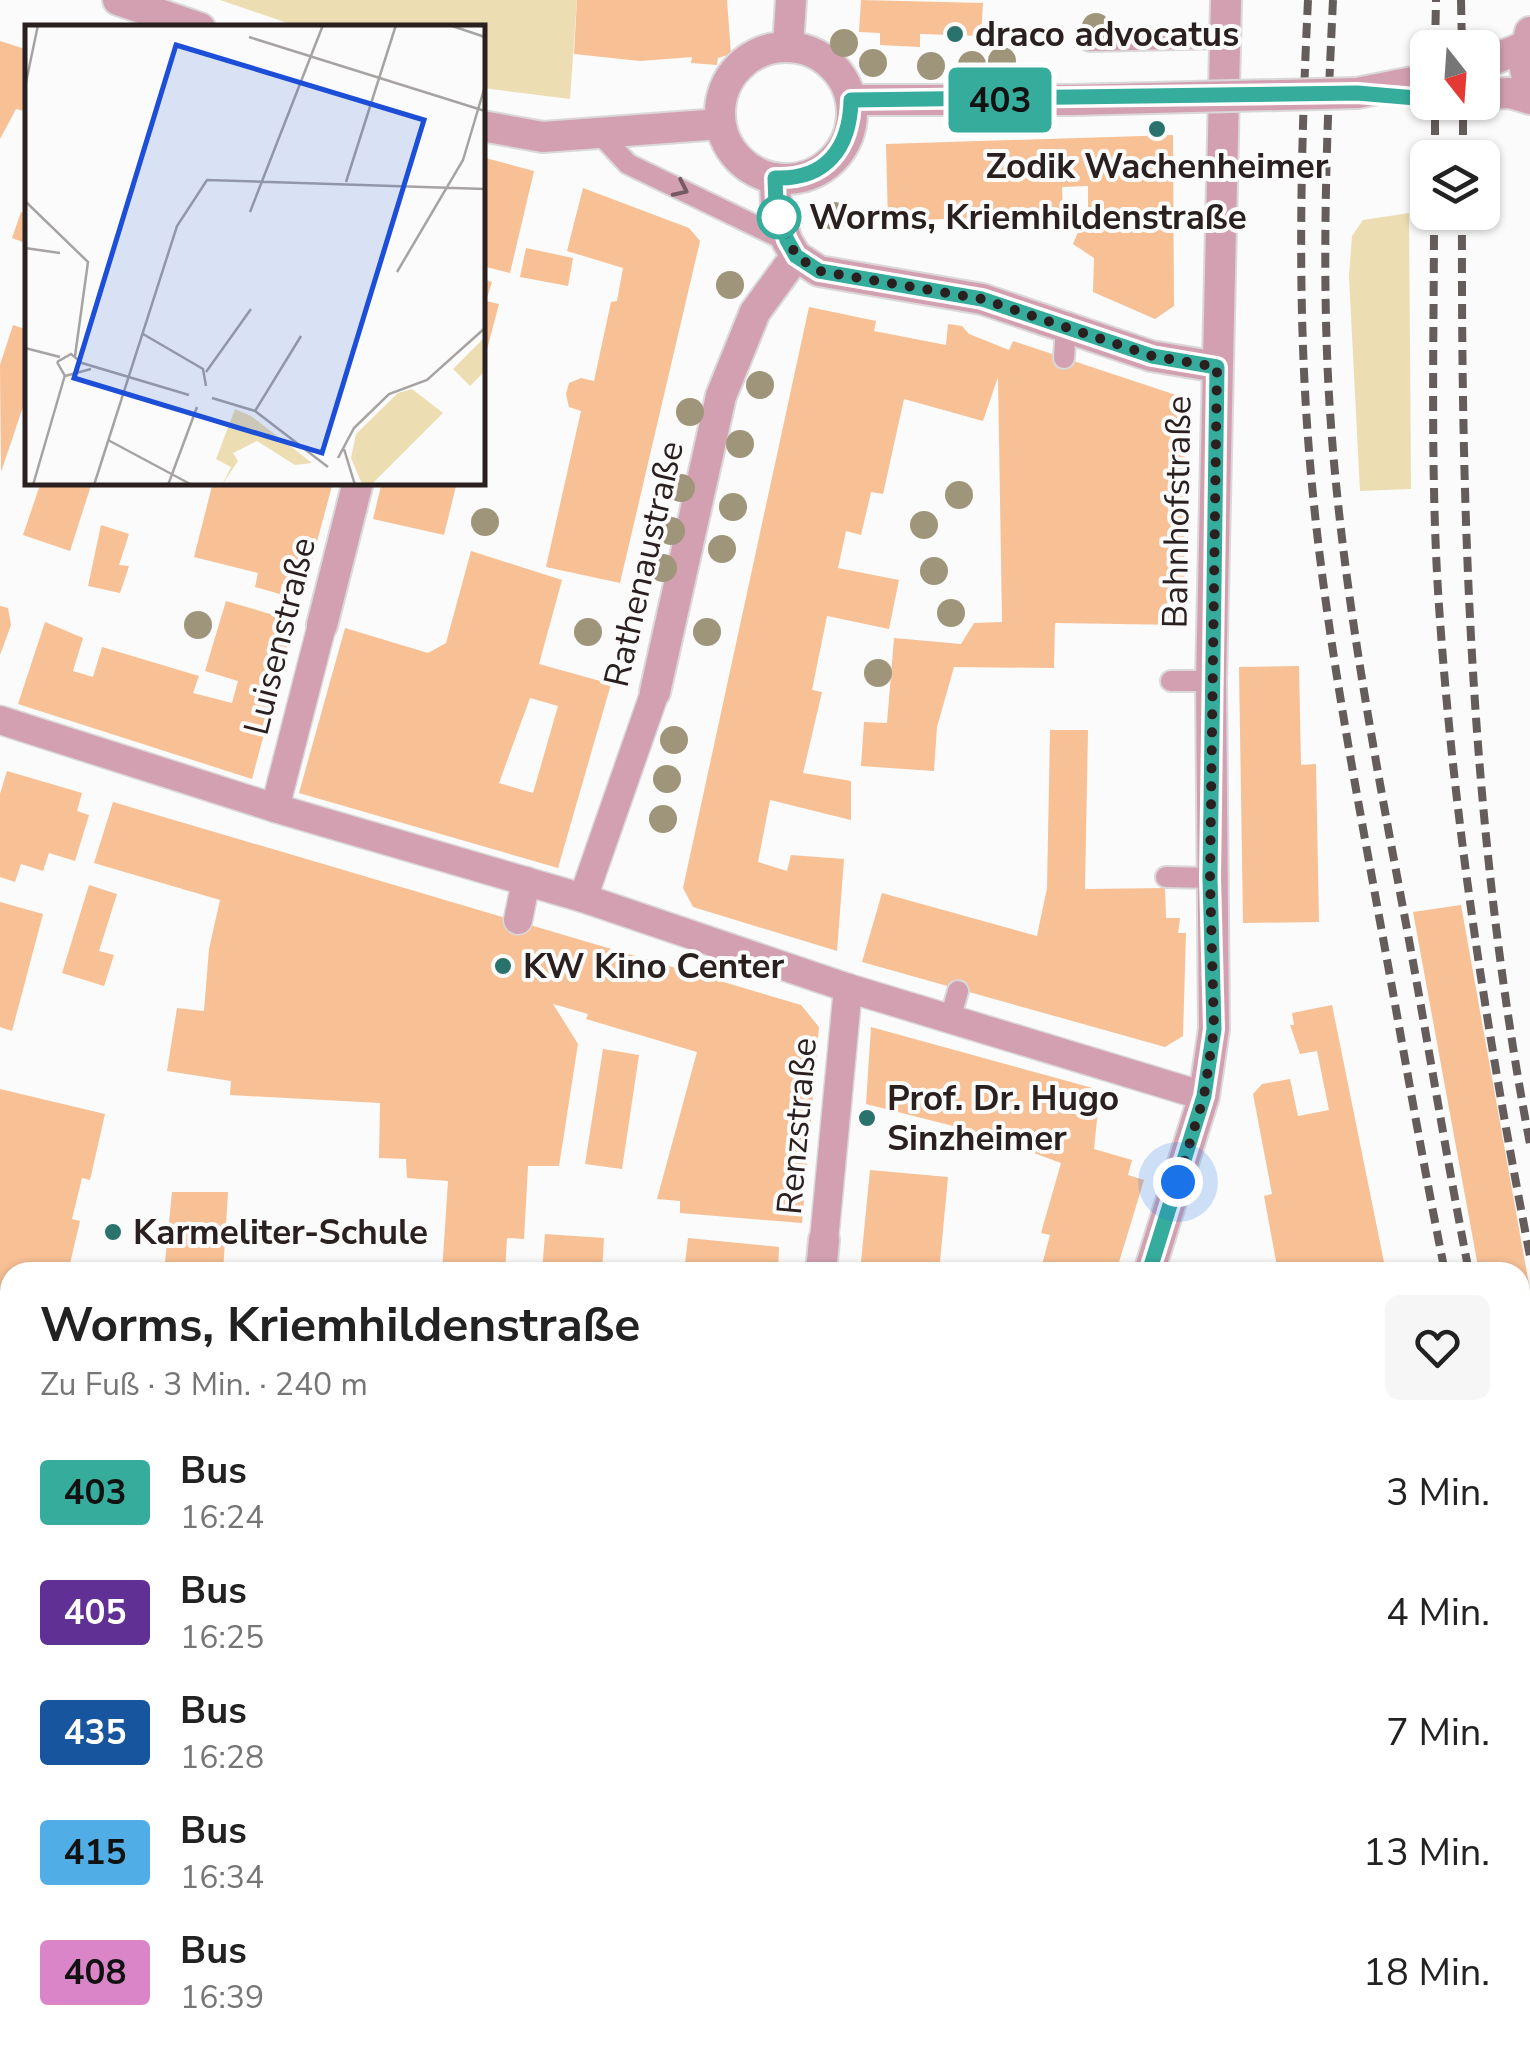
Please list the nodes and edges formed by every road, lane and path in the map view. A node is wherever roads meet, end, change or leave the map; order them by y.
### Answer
1 (118, 0) edge
2 (792, 0) edge
3 (1226, 0) edge
4 (191, 25) edge
5 (1226, 38) junction
6 (1527, 40) edge
7 (1090, 41) dead end
8 (788, 46) junction
9 (1500, 54) edge
10 (1410, 83) edge
11 (1530, 90) edge
12 (1357, 93) junction
13 (1500, 93) edge
14 (1410, 97) edge
15 (1530, 99) edge
16 (851, 100) junction
17 (720, 124) junction
18 (485, 127) edge
19 (602, 136) junction
20 (775, 178) junction
21 (792, 248) junction
22 (1066, 326) junction
23 (1064, 358) dead end
24 (1217, 367) junction
25 (357, 485) edge
26 (322, 624) joint
27 (1171, 681) dead end
28 (1212, 681) junction
29 (655, 692) joint
30 (0, 720) edge
31 (275, 808) junction
32 (1166, 877) dead end
33 (526, 882) junction
34 (1211, 892) junction
35 (583, 898) junction
36 (518, 920) dead end
37 (848, 988) junction
38 (958, 990) dead end
39 (950, 1019) junction
40 (1204, 1096) junction
41 (824, 1240) joint
42 (822, 1262) edge
43 (1152, 1262) edge

1 - 4 street
2 - 8 street
3 - 5 street, Bahnhofstraße
5 - 7 lane
5 - 24 street, Bahnhofstraße
6 - 9 street
6 - 11 street
8 - 16 street
8 - 17 street
10 - 12 street
12 - 14 street
12 - 16 street, bridge
13 - 15 street
16 - 20 street
17 - 19 street
17 - 20 street
18 - 19 street
19 -> 21 lane
20 - 21 street
21 - 22 street
21 - 29 street, Rathenaustraße
22 - 23 lane
22 - 24 street
24 - 28 street, Bahnhofstraße
25 - 26 street, Luisenstraße
26 - 31 street, Luisenstraße
27 - 28 lane
28 - 34 street, Bahnhofstraße
29 - 35 street, Rathenaustraße
30 - 31 street
31 - 33 street
32 - 34 lane
33 - 35 street
33 - 36 street
34 - 40 street, Bahnhofstraße
35 - 37 street
37 - 39 street
37 - 41 street, Renzstraße
38 - 39 lane
39 - 40 street
40 - 43 street, Bahnhofstraße
41 - 42 street, Renzstraße

